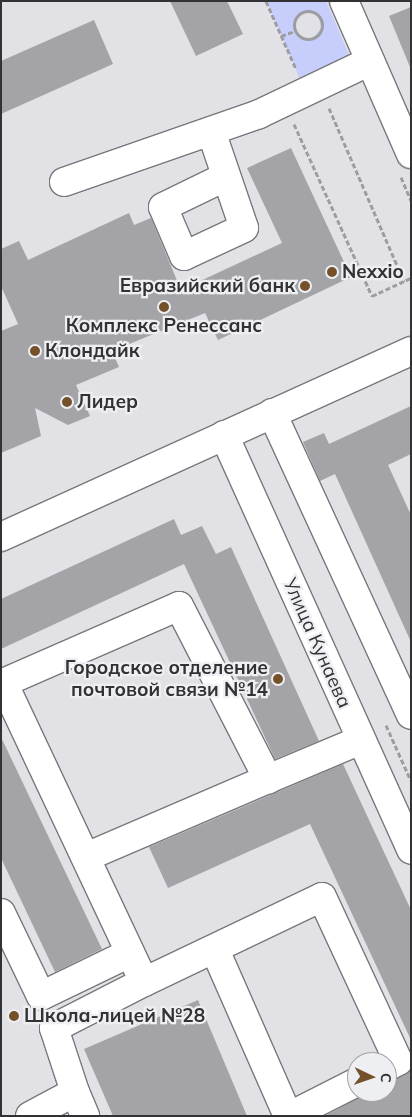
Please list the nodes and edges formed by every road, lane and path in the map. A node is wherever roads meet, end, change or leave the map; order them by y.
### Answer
1 (266, 1) edge
2 (344, 1) edge
3 (295, 31) junction
4 (281, 36) junction
5 (370, 61) junction
6 (303, 94) junction
7 (211, 131) junction
8 (411, 154) edge
9 (225, 177) dead end
10 (64, 182) dead end
11 (411, 278) edge
12 (404, 281) junction
13 (411, 350) edge
14 (272, 413) junction
15 (224, 435) junction
16 (1, 537) edge
17 (411, 715) edge
18 (361, 740) junction
19 (268, 779) junction
20 (411, 850) edge
21 (86, 857) junction
22 (1, 913) edge
23 (215, 950) junction
24 (130, 953) junction
25 (144, 982) junction
26 (41, 996) junction
27 (54, 1028) junction
28 (394, 1052) edge
29 (347, 1087) edge
30 (80, 1104) edge
31 (30, 1116) edge
32 (289, 1116) edge

1 - 4 path
2 - 5 street
3 - 3 path
3 - 4 path
4 - 6 path
5 - 6 street
5 - 8 street
6 - 7 street
6 - 12 path
6 - 12 path
7 - 9 street
7 - 10 street
11 - 12 path
13 - 14 street
14 - 15 street
14 - 17 street
15 - 16 street
15 - 18 street, Улица Кунаева
18 - 19 street
18 - 20 street, Улица Кунаева
19 - 21 street
19 - 21 street
21 - 24 street
22 - 26 street
23 - 25 street
23 - 28 street
23 - 32 street
24 - 25 street
24 - 26 street
25 - 27 street
26 - 27 street
27 - 30 street
29 - 32 street
30 - 31 street

